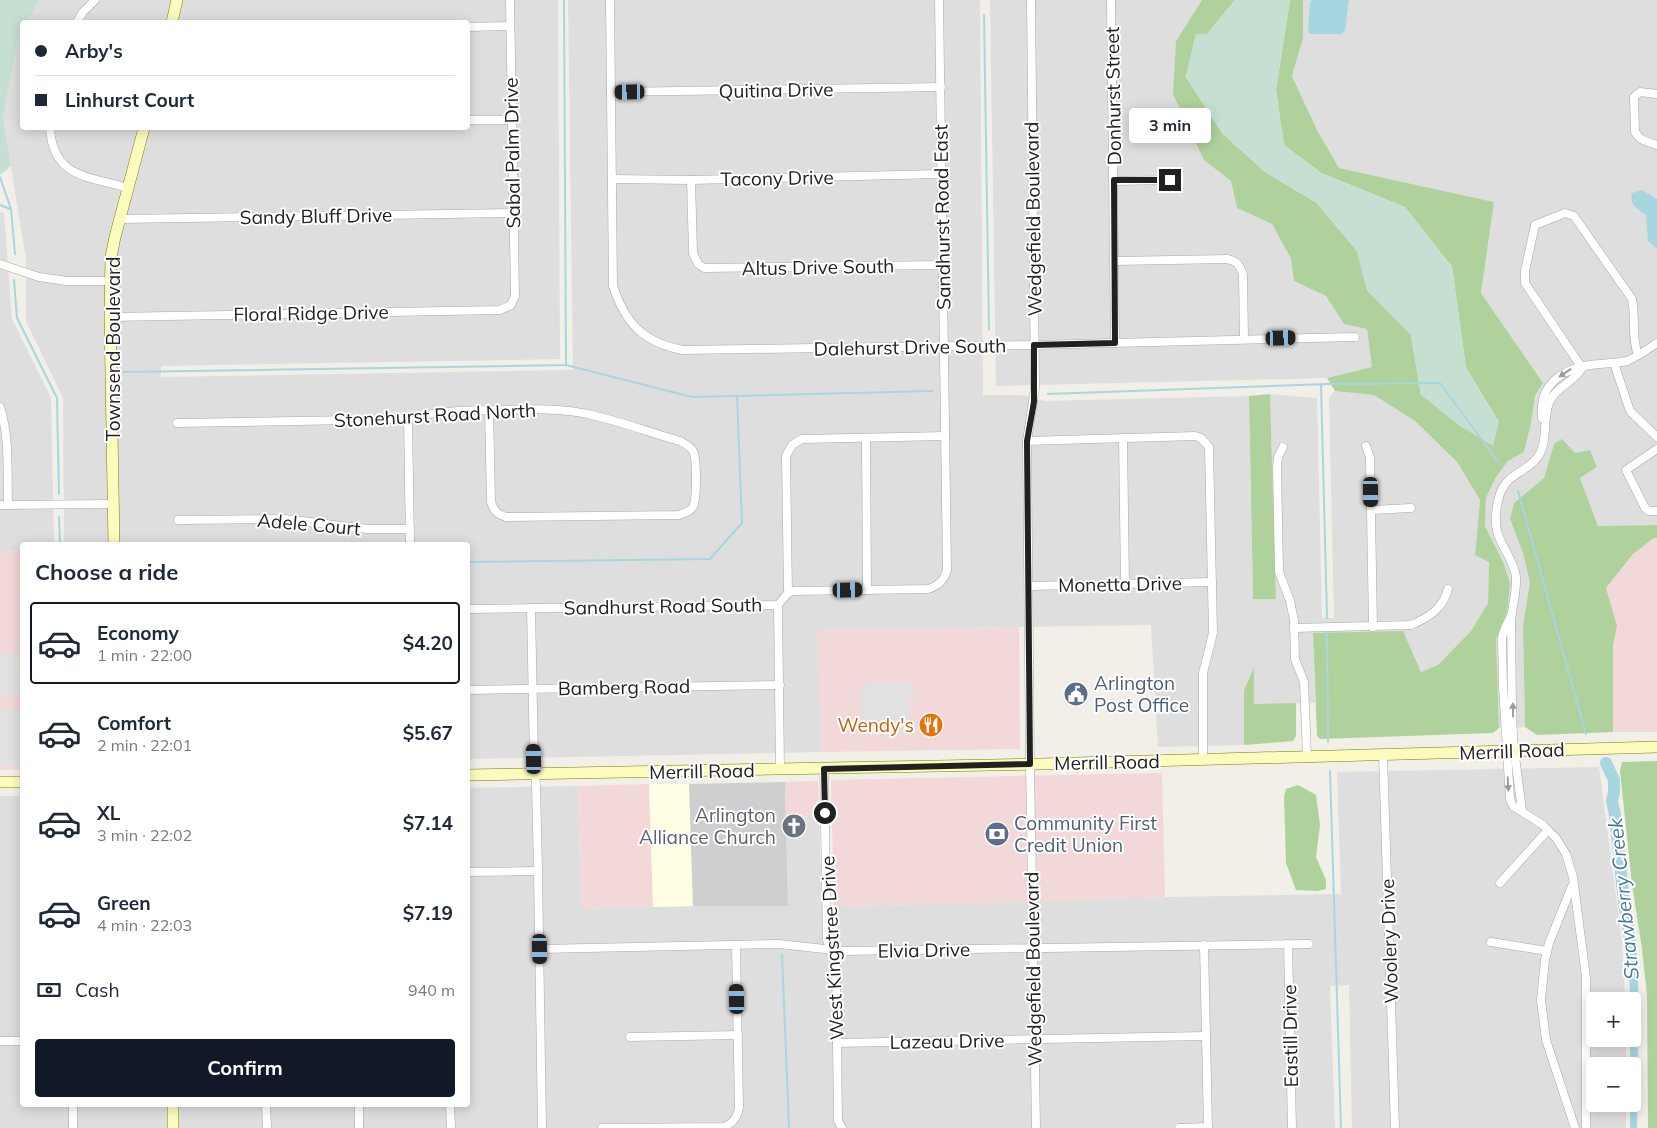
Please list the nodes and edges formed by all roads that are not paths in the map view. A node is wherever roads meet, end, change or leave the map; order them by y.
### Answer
1 (95, 0) edge
2 (177, 0) edge
3 (510, 0) edge
4 (610, 0) edge
5 (939, 0) edge
6 (1031, 0) edge
7 (1111, 0) edge
8 (78, 20) edge
9 (172, 20) edge
10 (470, 26) edge
11 (510, 26) junction
12 (940, 87) junction
13 (611, 92) junction
14 (1657, 94) edge
15 (470, 120) edge
16 (512, 120) junction
17 (50, 130) edge
18 (143, 130) edge
19 (1657, 145) edge
20 (941, 174) junction
21 (612, 180) junction
22 (691, 180) junction
23 (1114, 180) junction
24 (1170, 180) dead end
25 (128, 188) junction
26 (513, 213) junction
27 (120, 219) junction
28 (1115, 261) junction
29 (0, 264) edge
30 (942, 265) junction
31 (110, 281) junction
32 (510, 305) joint
33 (110, 317) junction
34 (1356, 337) dead end
35 (1244, 339) junction
36 (1115, 343) junction
37 (1657, 343) edge
38 (1034, 345) junction
39 (944, 346) junction
40 (1638, 355) junction
41 (1614, 363) junction
42 (1582, 368) junction
43 (0, 407) edge
44 (489, 410) junction
45 (408, 419) junction
46 (177, 424) dead end
47 (945, 436) junction
48 (1657, 437) edge
49 (866, 438) junction
50 (1123, 438) junction
51 (1027, 441) junction
52 (1366, 446) dead end
53 (1284, 447) dead end
54 (1657, 449) edge
55 (113, 504) junction
56 (4, 505) edge
57 (1410, 508) dead end
58 (1372, 510) junction
59 (1657, 511) edge
60 (178, 520) dead end
61 (410, 529) junction
62 (114, 542) edge
63 (410, 542) edge
64 (1212, 582) junction
65 (941, 583) joint
66 (1125, 584) junction
67 (1028, 586) junction
68 (1448, 589) dead end
69 (867, 590) junction
70 (788, 593) junction
71 (778, 605) junction
72 (531, 608) junction
73 (470, 609) edge
74 (1373, 627) junction
75 (1294, 628) junction
76 (780, 685) junction
77 (532, 689) junction
78 (470, 690) edge
79 (1657, 747) edge
80 (1511, 751) junction
81 (1383, 755) junction
82 (1307, 757) junction
83 (1203, 760) junction
84 (1030, 764) junction
85 (780, 769) junction
86 (824, 769) junction
87 (535, 773) junction
88 (470, 775) edge
89 (0, 782) edge
90 (20, 782) edge
91 (1548, 830) junction
92 (538, 871) junction
93 (470, 872) edge
94 (1574, 880) junction
95 (1500, 884) dead end
96 (1491, 942) dead end
97 (1288, 944) junction
98 (1309, 944) dead end
99 (1204, 945) junction
100 (736, 946) junction
101 (1033, 948) junction
102 (540, 949) junction
103 (831, 950) junction
104 (1547, 951) junction
105 (738, 1035) junction
106 (1206, 1036) junction
107 (630, 1037) dead end
108 (1035, 1039) junction
109 (0, 1041) edge
110 (20, 1041) edge
111 (837, 1042) junction
112 (73, 1107) edge
113 (173, 1107) edge
114 (266, 1107) edge
115 (359, 1107) edge
116 (450, 1107) edge
117 (73, 1128) edge
118 (173, 1128) edge
119 (267, 1128) edge
120 (359, 1128) edge
121 (451, 1128) edge
122 (542, 1128) edge
123 (602, 1128) edge
124 (842, 1128) edge
125 (1036, 1128) edge
126 (1179, 1128) edge
127 (1208, 1128) edge
128 (1292, 1128) edge
129 (1395, 1128) edge
130 (1575, 1128) edge
131 (1586, 1128) edge

1 - 8 street
2 - 9 main road
3 - 11 street, Sabal Palm Drive
4 - 13 street, Dalehurst Drive South
5 - 12 street, Sandhurst Road East
6 - 38 street, Wedgefield Boulevard
7 - 23 street, Donhurst Street
10 - 11 street
11 - 16 street, Sabal Palm Drive
12 - 13 street, Quitina Drive
12 - 20 street, Sandhurst Road East
13 - 21 street, Dalehurst Drive South
14 - 19 street
15 - 16 street
16 - 26 street, Sabal Palm Drive
17 - 25 street
18 - 25 main road, Townsend Boulevard
20 - 22 street, Tacony Drive
20 - 30 street, Sandhurst Road East
21 - 22 street, Tacony Drive
21 - 39 street, Dalehurst Drive South
22 - 30 street, Altus Drive South
23 - 24 street
23 - 28 street, Donhurst Street
25 - 27 main road, Townsend Boulevard
26 - 27 street, Sandy Bluff Drive
26 - 32 street, Sabal Palm Drive
27 - 31 main road, Townsend Boulevard
28 - 35 street
28 - 36 street, Donhurst Street
29 - 31 street
30 - 39 street, Sandhurst Road East
31 - 33 main road, Townsend Boulevard
32 - 33 street, Floral Ridge Drive
33 - 55 main road, Townsend Boulevard
34 - 35 street, Dalehurst Drive South
35 - 36 street, Dalehurst Drive South
36 - 38 street, Dalehurst Drive South
37 - 40 street
38 - 39 street, Dalehurst Drive South
38 - 51 street, Wedgefield Boulevard
39 - 47 street, Sandhurst Road East
40 - 41 street
40 - 42 street
41 - 42 street
41 - 48 street
42 - 80 street
43 - 56 street
44 - 44 street, Stonehurst Road North
44 - 45 street, Stonehurst Road North
45 - 46 street, Stonehurst Road North
45 - 61 street
47 - 49 street
47 - 65 street, Sandhurst Road East
49 - 69 street
49 - 70 street
50 - 51 street
50 - 64 street
50 - 66 street
51 - 67 street, Wedgefield Boulevard
52 - 58 street
53 - 75 street
54 - 59 street
55 - 56 street
55 - 62 main road, Townsend Boulevard
57 - 58 street
58 - 74 street
60 - 61 street, Adele Court
61 - 63 street
64 - 66 street, Monetta Drive
64 - 83 street
65 - 69 street, Sandhurst Road South
66 - 67 street, Monetta Drive
67 - 84 street, Wedgefield Boulevard
68 - 74 street
69 - 70 street, Sandhurst Road South
70 - 71 street, Sandhurst Road South
71 - 72 street, Sandhurst Road South
71 - 76 street
72 - 73 street, Sandhurst Road South
72 - 77 street
74 - 75 street
75 - 82 street
76 - 77 street, Bamberg Road
76 - 85 street
77 - 78 street, Bamberg Road
77 - 87 street
79 - 80 main road, Merrill Road
80 - 81 main road, Merrill Road
80 - 91 street
81 - 82 main road, Merrill Road
81 - 129 street, Woolery Drive
82 - 83 main road, Merrill Road
83 - 84 main road, Merrill Road
84 - 86 main road, Merrill Road
84 - 101 street, Wedgefield Boulevard
85 - 86 main road, Merrill Road
85 - 87 main road, Merrill Road
86 - 103 street, West Kingstree Drive
87 - 88 main road, Merrill Road
87 - 92 street
89 - 90 main road
91 - 94 street
91 - 95 street
92 - 93 street
92 - 102 street
94 - 104 street
94 - 131 street
96 - 104 street
97 - 98 street, Elvia Drive
97 - 99 street, Elvia Drive
97 - 128 street, Eastill Drive
99 - 101 street, Elvia Drive
99 - 106 street
100 - 102 street, Elvia Drive
100 - 103 street, Elvia Drive
100 - 105 street
101 - 103 street, Elvia Drive
101 - 108 street, Wedgefield Boulevard
102 - 122 street
103 - 111 street, West Kingstree Drive
104 - 130 street
105 - 107 street
105 - 123 street
106 - 108 street, Lazeau Drive
106 - 127 street
108 - 111 street, Lazeau Drive
108 - 125 street, Wedgefield Boulevard
109 - 110 street
111 - 124 street, West Kingstree Drive
112 - 117 street
113 - 118 main road
114 - 119 street
115 - 120 street
116 - 121 street
126 - 127 street

